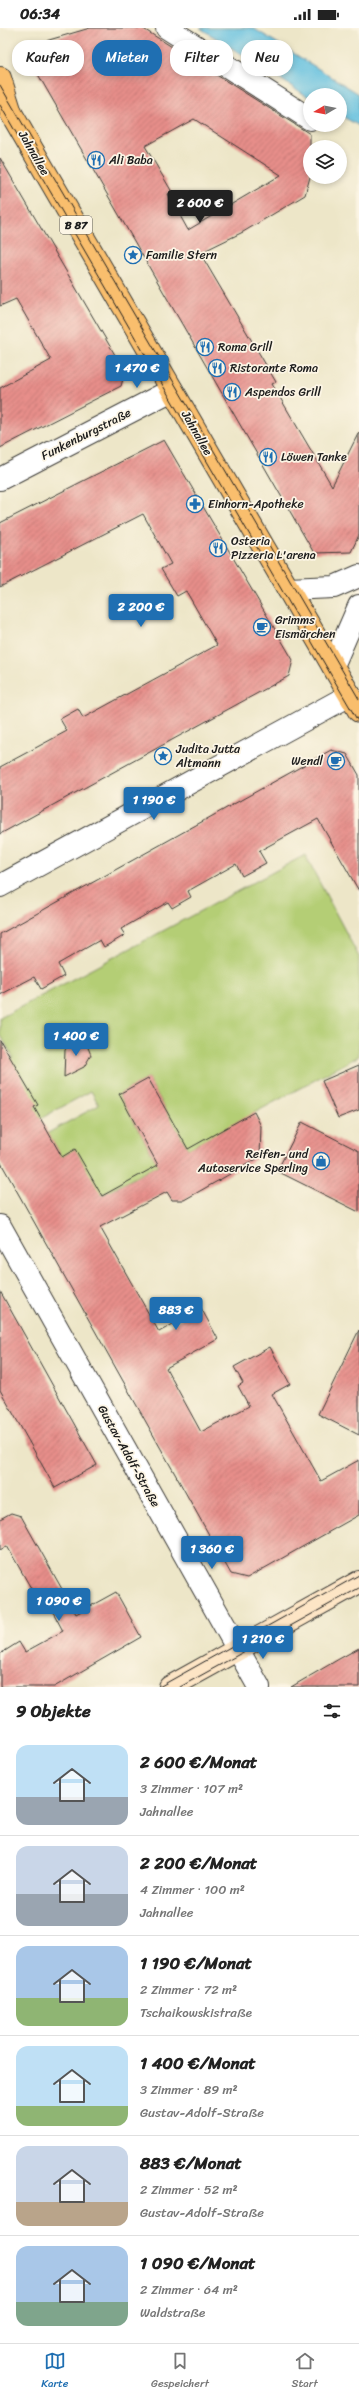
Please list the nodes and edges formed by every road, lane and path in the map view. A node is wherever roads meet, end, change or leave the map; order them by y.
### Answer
1 (167, 28) edge
2 (0, 78) edge
3 (6, 106) edge
4 (303, 114) edge
5 (172, 390) junction
6 (0, 479) edge
7 (359, 576) edge
8 (288, 589) junction
9 (359, 606) edge
10 (333, 666) junction
11 (354, 703) edge
12 (0, 886) edge
13 (0, 1226) edge
14 (359, 1582) edge
15 (238, 1650) junction
16 (170, 1687) edge
17 (259, 1687) edge

1 - 4 street
2 - 3 main road, Jahnallee / B 87
3 - 5 main road, Jahnallee / B 87
5 - 6 street, Funkenburgstraße
5 - 8 main road, Jahnallee / B 87
7 - 8 street
8 - 10 main road, Jahnallee / B 87
9 - 10 street
10 - 11 main road, Jahnallee / B 87
11 - 12 street
13 - 15 street, Gustav-Adolf-Straße
14 - 15 main road
15 - 16 main road
15 - 17 street, Gustav-Adolf-Straße

